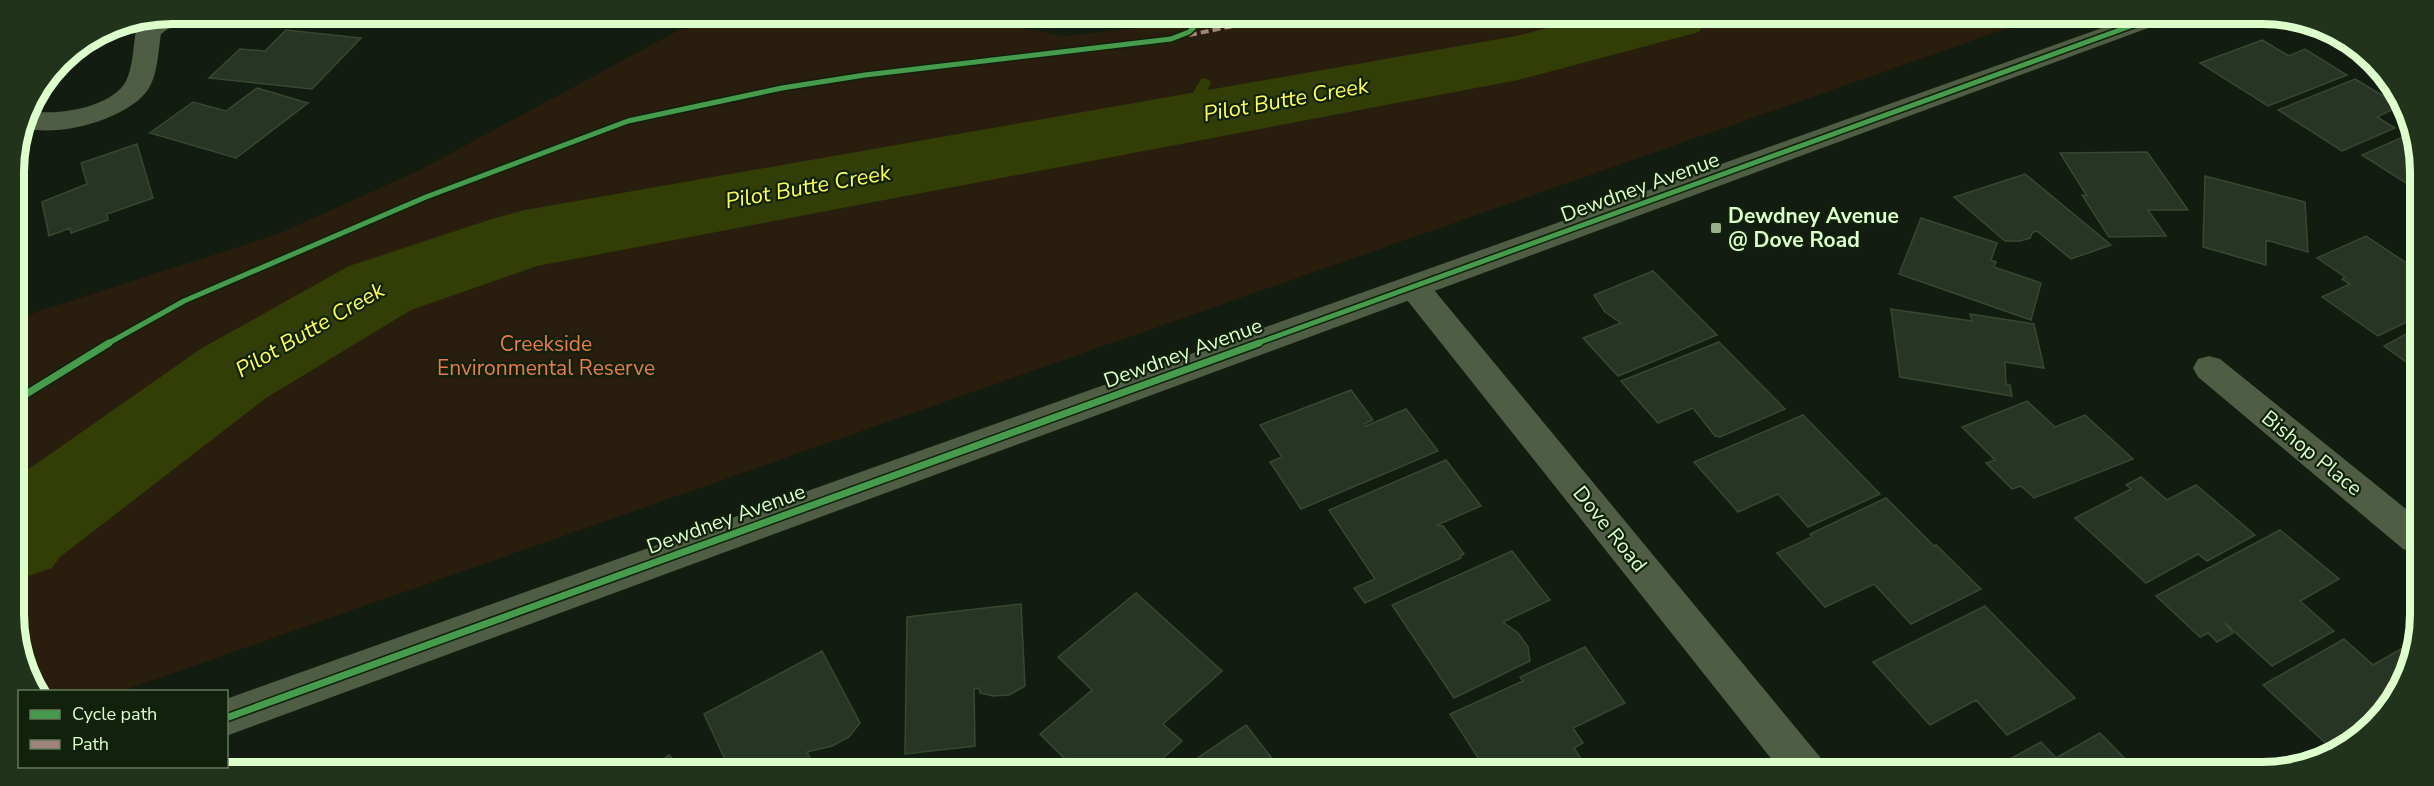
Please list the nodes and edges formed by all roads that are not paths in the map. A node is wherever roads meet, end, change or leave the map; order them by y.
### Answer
1 (2136, 24) edge
2 (158, 25) edge
3 (33, 121) edge
4 (1414, 287) junction
5 (2209, 368) dead end
6 (2410, 533) edge
7 (228, 717) edge
8 (1791, 762) edge

1 - 4 street, Dewdney Avenue
2 - 3 street
4 - 7 street, Dewdney Avenue
4 - 8 street, Dove Road
5 - 6 street, Bishop Place

